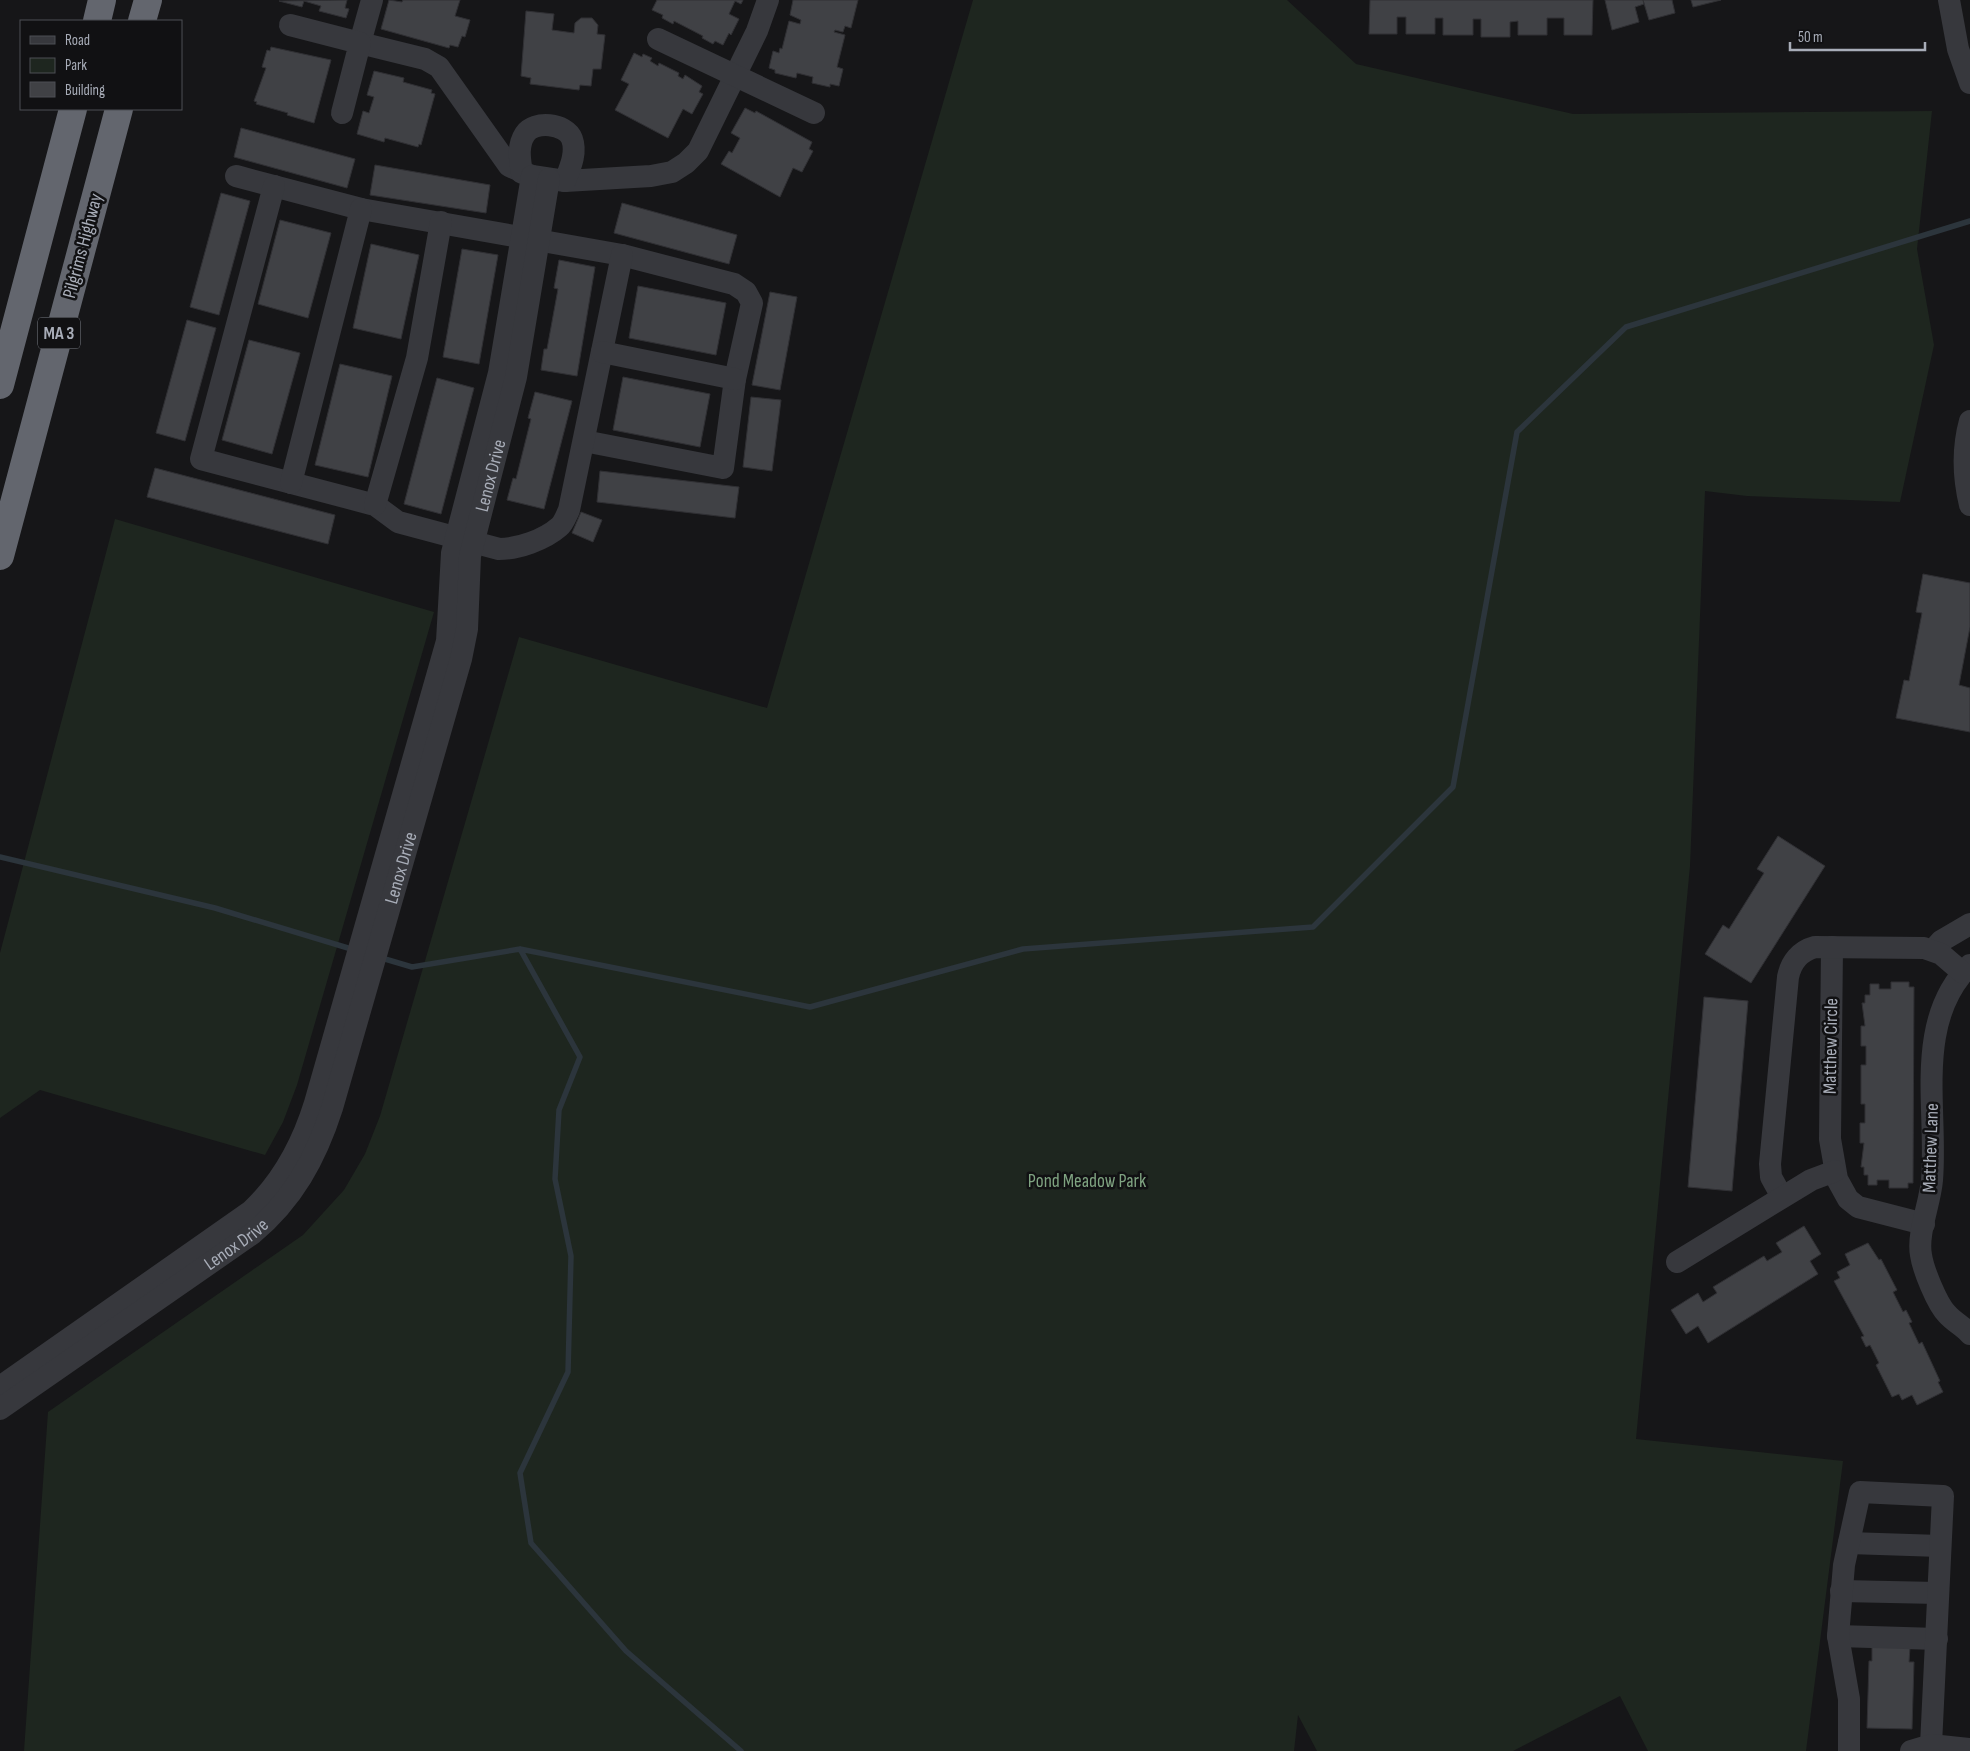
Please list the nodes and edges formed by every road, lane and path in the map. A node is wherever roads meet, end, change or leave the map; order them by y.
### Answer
1 (102, 0) edge
2 (148, 0) edge
3 (372, 0) edge
4 (768, 0) edge
5 (1949, 0) edge
6 (97, 20) edge
7 (142, 20) edge
8 (290, 25) dead end
9 (658, 39) dead end
10 (360, 43) junction
11 (735, 76) junction
12 (1970, 82) edge
13 (73, 110) edge
14 (119, 110) edge
15 (342, 113) dead end
16 (814, 113) dead end
17 (236, 176) dead end
18 (542, 177) junction
19 (274, 186) junction
20 (361, 209) junction
21 (441, 222) junction
22 (531, 238) junction
23 (622, 255) junction
24 (602, 352) junction
25 (735, 380) junction
26 (0, 385) edge
27 (1970, 421) edge
28 (584, 441) junction
29 (291, 483) junction
30 (375, 505) junction
31 (1970, 505) edge
32 (464, 540) junction
33 (0, 556) edge
34 (1970, 924) edge
35 (1832, 947) junction
36 (1933, 950) junction
37 (1966, 969) edge
38 (1835, 1172) junction
39 (1782, 1197) junction
40 (1924, 1224) junction
41 (1677, 1262) dead end
42 (1967, 1329) edge
43 (12, 1386) edge
44 (0, 1408) edge
45 (1849, 1543) junction
46 (1940, 1546) junction
47 (1841, 1591) junction
48 (1938, 1593) junction
49 (1838, 1636) junction
50 (1937, 1639) junction
51 (1921, 1748) edge
52 (1970, 1749) edge
53 (1849, 1751) edge

1 - 6 highway
2 - 7 highway
3 - 10 street
4 - 11 street
5 - 12 street
8 - 10 street
9 - 11 street
10 - 15 street
10 - 18 street
11 - 16 street
11 - 18 street
13 - 26 highway, MA 3
14 - 33 highway, Pilgrims Highway / MA 3
17 - 19 street
18 - 22 street, Lenox Drive
19 - 20 street
19 - 29 street
20 - 21 street
20 - 29 street
21 - 22 street
21 - 30 street
22 - 23 street
22 - 32 street, Lenox Drive
23 - 24 street
23 - 25 street
24 - 25 street
24 - 28 street
25 - 28 street
27 - 31 street
28 - 32 street
29 - 30 street
30 - 32 street
32 - 43 street, Lenox Drive
34 - 36 street
35 - 36 street
35 - 38 street, Matthew Circle
35 - 39 street
36 - 37 street
37 - 40 street, Matthew Lane
38 - 39 street
38 - 40 street, Matthew Circle
39 - 41 street
40 - 42 street, Matthew Lane
43 - 44 street, Lenox Drive
45 - 46 street
45 - 46 street
45 - 47 street
46 - 48 street
47 - 48 street
47 - 49 street
48 - 50 street
49 - 50 street
49 - 53 street
50 - 51 street
51 - 52 street

